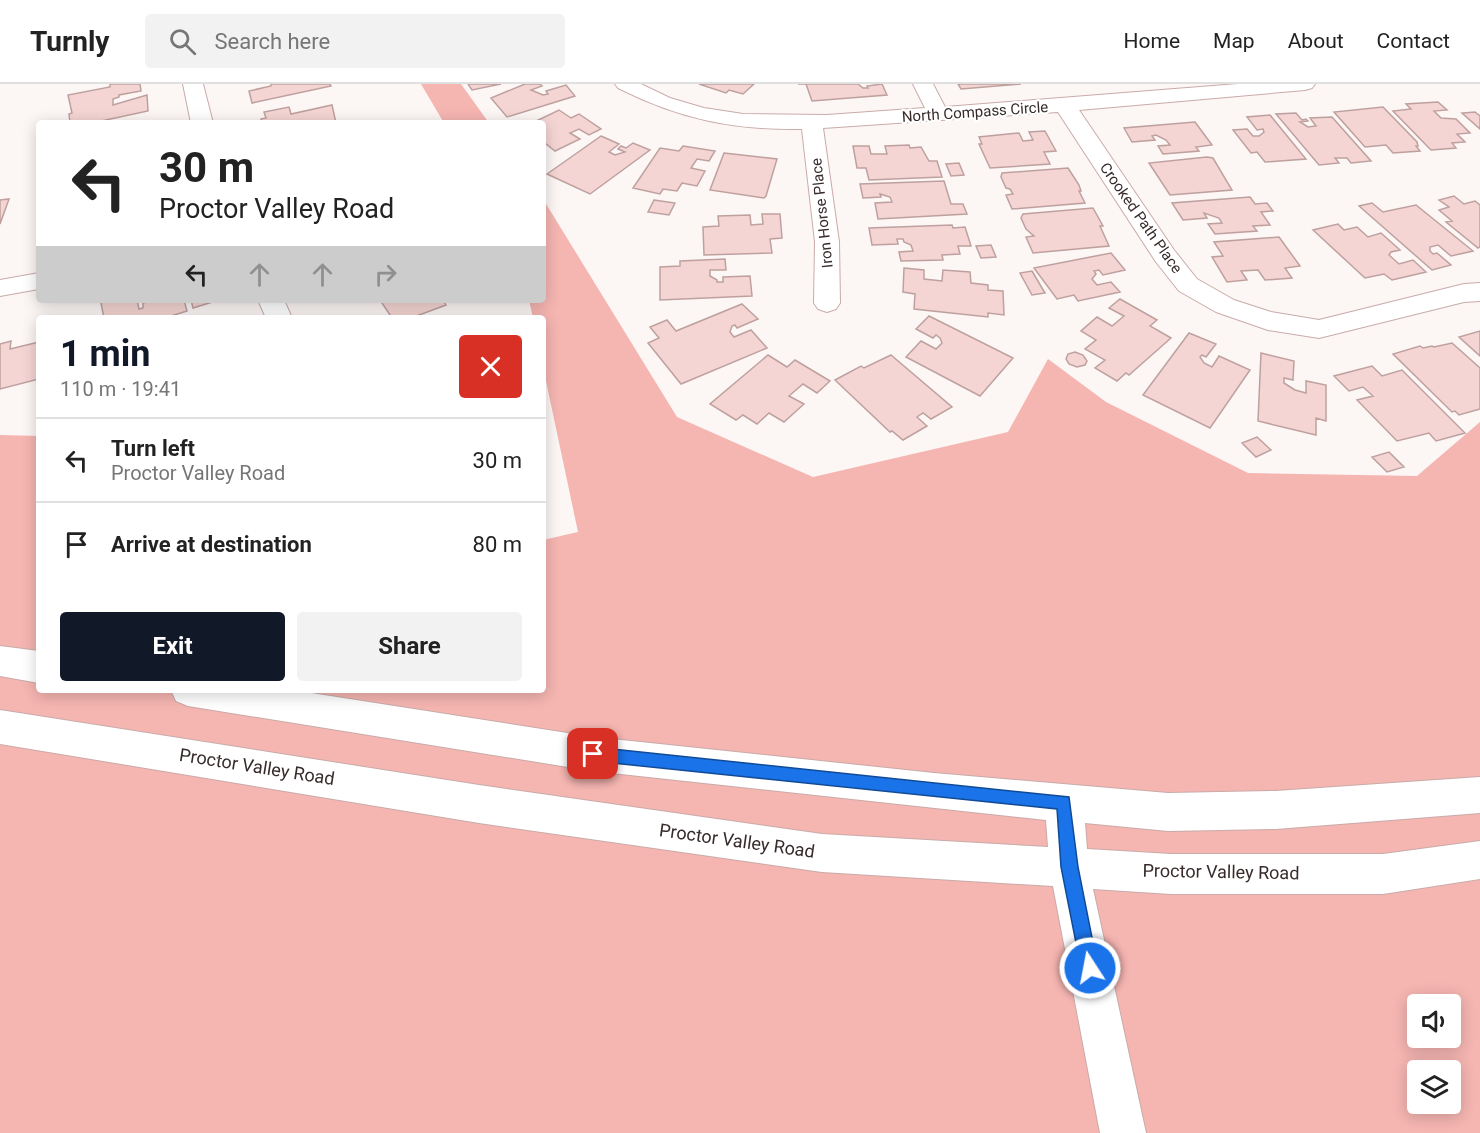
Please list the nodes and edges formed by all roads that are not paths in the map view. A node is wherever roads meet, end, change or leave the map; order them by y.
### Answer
1 (193, 84) edge
2 (625, 84) edge
3 (923, 84) edge
4 (1305, 84) edge
5 (1065, 106) junction
6 (938, 114) junction
7 (201, 120) edge
8 (812, 124) junction
9 (36, 282) edge
10 (0, 288) edge
11 (1480, 292) edge
12 (827, 303) dead end
13 (0, 661) edge
14 (36, 667) edge
15 (207, 693) edge
16 (0, 728) edge
17 (1480, 795) edge
18 (1064, 802) junction
19 (1480, 860) edge
20 (1070, 867) junction
21 (1123, 1133) edge

1 - 7 street
2 - 8 street, North Compass Circle
3 - 6 street
4 - 5 street, North Compass Circle
5 - 6 street, North Compass Circle
5 - 11 street, Crooked Path Place
6 - 8 street, North Compass Circle
8 - 12 street, Iron Horse Place
9 - 10 street
13 - 14 street
15 - 18 street
16 - 20 street, Proctor Valley Road
17 - 18 street
18 - 20 street
19 - 20 street, Proctor Valley Road
20 - 21 street

